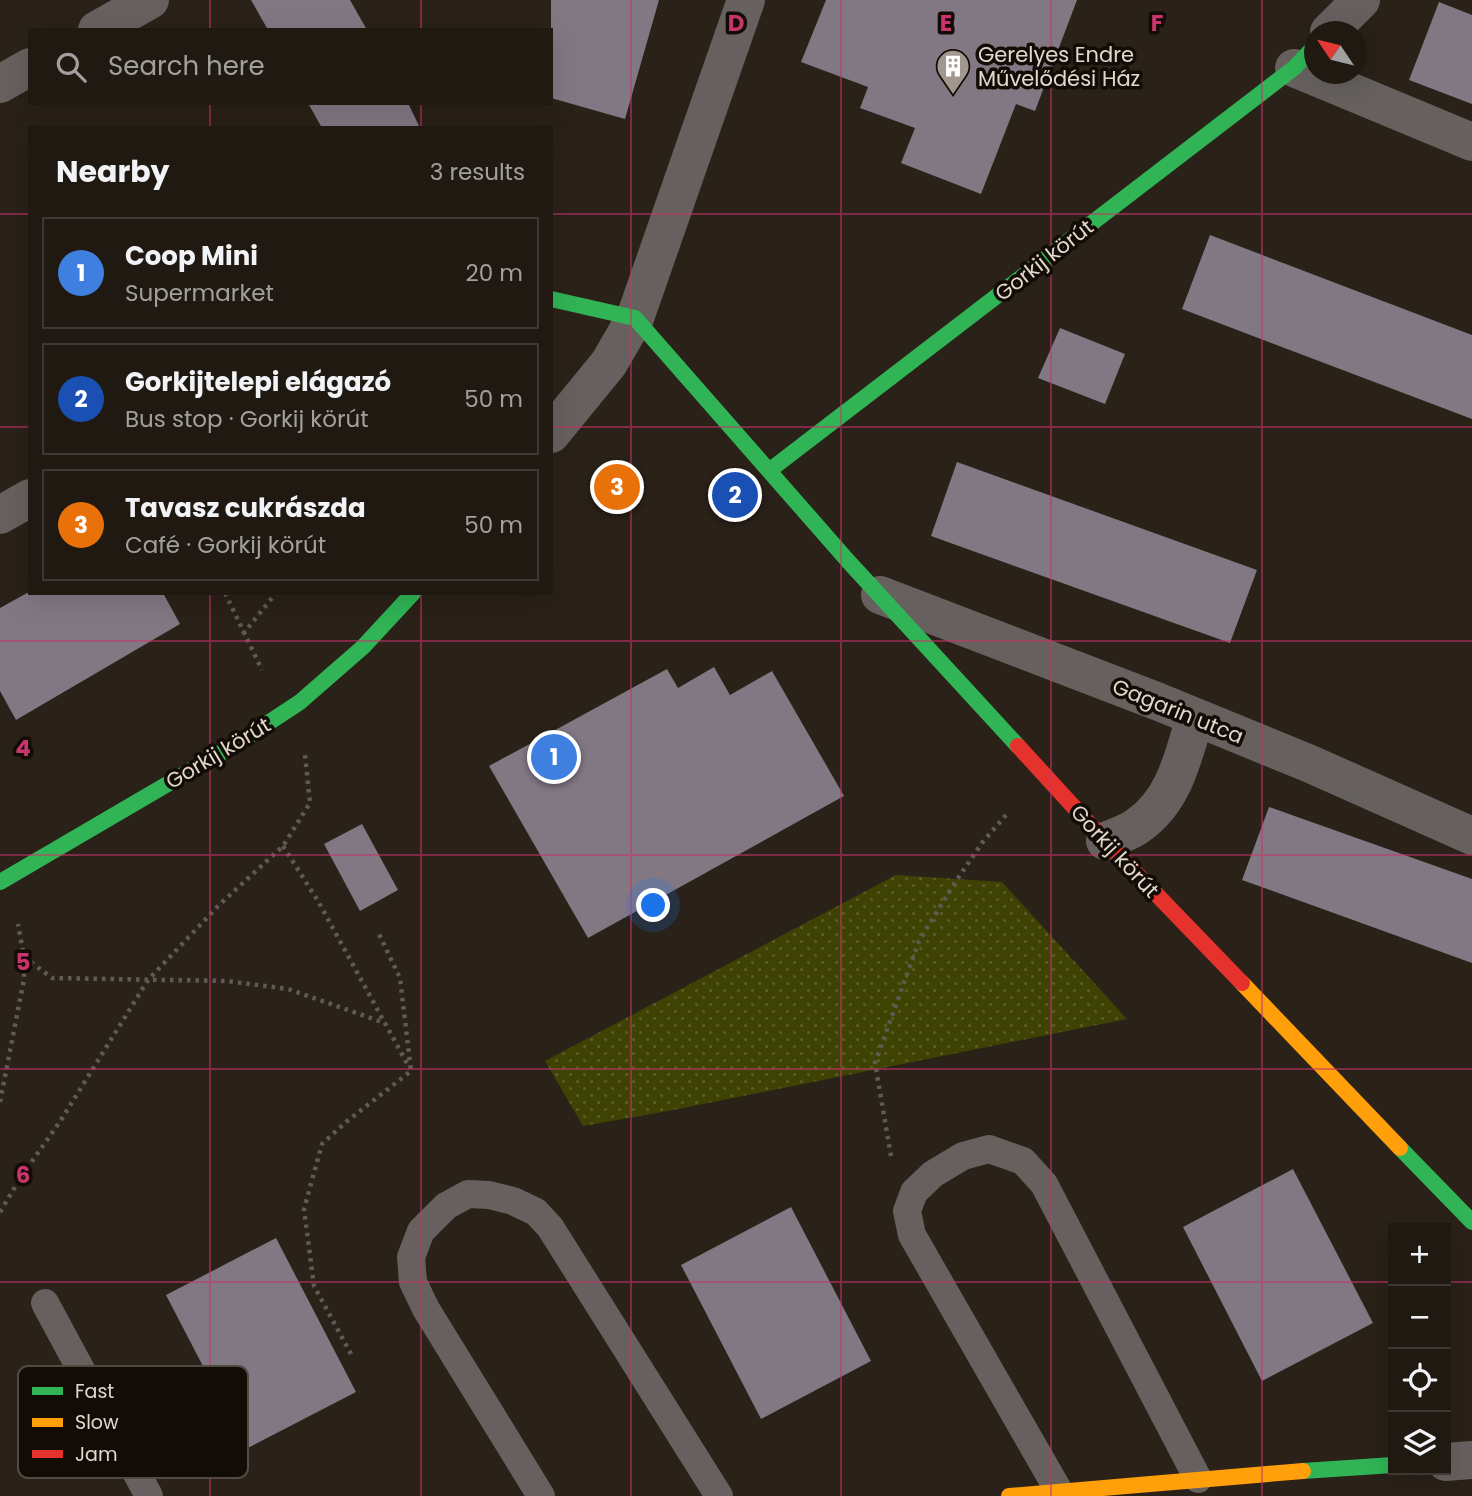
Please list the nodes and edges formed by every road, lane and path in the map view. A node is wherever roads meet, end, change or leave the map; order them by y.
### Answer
1 (149, 0) edge
2 (746, 0) edge
3 (1361, 0) edge
4 (1340, 21) edge
5 (100, 28) edge
6 (1304, 57) edge
7 (28, 68) edge
8 (0, 84) edge
9 (1357, 84) edge
10 (1472, 142) edge
11 (553, 299) edge
12 (635, 318) junction
13 (553, 432) edge
14 (770, 470) junction
15 (28, 499) edge
16 (0, 514) edge
17 (226, 595) edge
18 (274, 595) edge
19 (410, 595) edge
20 (880, 595) junction
21 (243, 634) junction
22 (262, 670) dead end
23 (300, 702) junction
24 (1195, 717) junction
25 (1006, 815) dead end
26 (1472, 836) edge
27 (1105, 841) junction
28 (283, 846) junction
29 (0, 882) edge
30 (14, 916) dead end
31 (378, 932) dead end
32 (24, 957) junction
33 (148, 979) junction
34 (385, 1023) junction
35 (411, 1071) junction
36 (0, 1102) edge
37 (914, 1192) junction
38 (0, 1212) edge
39 (1472, 1222) edge
40 (45, 1303) dead end
41 (351, 1354) dead end
42 (79, 1366) edge
43 (1472, 1460) edge
44 (1451, 1462) edge
45 (1388, 1465) edge
46 (139, 1478) edge
47 (1198, 1479) junction
48 (1060, 1493) junction
49 (149, 1496) edge
50 (541, 1496) edge
51 (719, 1496) edge
52 (1009, 1496) edge

1 - 5 street
2 - 12 street
3 - 4 street
6 - 14 street, Gorkij körút
7 - 8 street
9 - 10 street
11 - 12 street
12 - 13 street
12 - 14 street, Gorkij körút
14 - 20 street, Gorkij körút
15 - 16 street
17 - 21 path
18 - 21 path
19 - 23 street, Gorkij körút
20 - 24 street, Gagarin utca
20 - 27 street, Gorkij körút
21 - 22 path
23 - 28 path
23 - 29 street, Gorkij körút
24 - 26 street, Gagarin utca
24 - 27 street
25 - 37 path
27 - 39 street, Gorkij körút
28 - 33 path
28 - 34 path
30 - 32 path
31 - 35 path
32 - 33 path
32 - 36 path
33 - 34 path
33 - 38 path
34 - 35 path
35 - 41 path
37 - 47 lane
37 - 48 lane
40 - 42 lane
43 - 44 street
45 - 47 street
46 - 49 lane
47 - 48 street
48 - 52 street
50 - 51 lane

